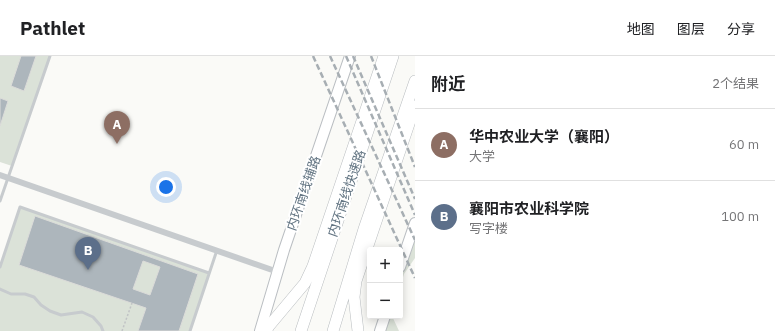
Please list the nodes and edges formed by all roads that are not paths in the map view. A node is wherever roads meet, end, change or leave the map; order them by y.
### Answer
1 (50, 56) edge
2 (350, 56) edge
3 (384, 56) edge
4 (393, 56) edge
5 (415, 80) edge
6 (415, 106) edge
7 (0, 175) edge
8 (8, 177) junction
9 (0, 201) edge
10 (415, 223) edge
11 (217, 250) junction
12 (403, 258) edge
13 (0, 267) edge
14 (278, 272) junction
15 (209, 273) junction
16 (0, 289) edge
17 (384, 319) edge
18 (103, 331) edge
19 (190, 331) edge
20 (260, 331) edge
21 (266, 331) edge
22 (301, 331) edge
23 (333, 331) edge
24 (358, 331) edge
25 (380, 331) edge

1 - 8 lane
2 - 14 main road, 内环南线辅路
3 - 21 highway
4 - 22 highway, 内环南线快速路
5 - 23 highway
6 - 24 highway
7 - 8 street
8 - 9 lane
8 - 11 street
10 - 12 main road
11 - 14 street
11 - 15 lane
13 - 15 lane
14 - 20 main road, 内环南线辅路
15 - 19 lane
16 - 18 lane
17 - 25 main road

